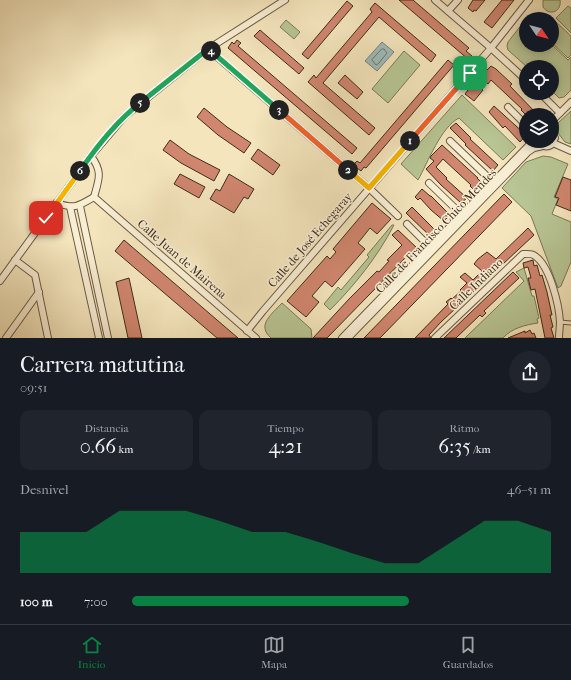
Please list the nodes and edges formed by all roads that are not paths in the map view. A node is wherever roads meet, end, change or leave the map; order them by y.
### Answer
1 (285, 0) edge
2 (436, 0) edge
3 (458, 0) edge
4 (529, 0) edge
5 (448, 11) junction
6 (491, 48) junction
7 (208, 49) junction
8 (519, 74) edge
9 (547, 100) edge
10 (571, 102) edge
11 (508, 107) dead end
12 (560, 112) joint
13 (519, 118) edge
14 (450, 141) dead end
15 (559, 146) edge
16 (526, 148) edge
17 (534, 148) edge
18 (571, 151) edge
19 (91, 156) junction
20 (493, 182) junction
21 (429, 183) dead end
22 (369, 188) junction
23 (94, 197) junction
24 (56, 203) junction
25 (80, 206) junction
26 (70, 208) junction
27 (461, 214) junction
28 (398, 216) dead end
29 (407, 224) dead end
30 (430, 247) junction
31 (15, 260) junction
32 (0, 281) edge
33 (39, 292) junction
34 (560, 322) junction
35 (571, 323) edge
36 (247, 331) junction
37 (6, 338) edge
38 (48, 338) edge
39 (99, 338) edge
40 (108, 338) edge
41 (256, 338) edge
42 (342, 338) edge
43 (348, 338) edge
44 (435, 338) edge
45 (559, 338) edge

1 - 7 street
2 - 5 street
3 - 5 street
4 - 6 street, Calle de José Echegaray
5 - 6 street
6 - 8 street
6 - 22 street, Calle de José Echegaray
7 - 19 street
7 - 22 street
9 - 12 street
10 - 12 street
11 - 13 street
14 - 20 street
15 - 18 street
16 - 20 street, Calle de Francisco Chico Mendes
17 - 43 street, Calle de Francisco Chico Mendes
19 - 23 street
19 - 24 street
20 - 27 street, Calle de Francisco Chico Mendes
21 - 27 street
22 - 28 street
22 - 36 street, Calle de José Echegaray
23 - 25 street
23 - 36 street, Calle Juan de Mairena
24 - 26 street
24 - 31 street
25 - 26 street
25 - 40 street
26 - 39 street
27 - 30 street, Calle de Francisco Chico Mendes
29 - 30 street
30 - 42 street, Calle de Francisco Chico Mendes
31 - 32 street
31 - 33 street
33 - 37 street
33 - 38 street
34 - 35 lane
34 - 44 street, Calle Indiano
34 - 45 street
36 - 41 street, Calle Juan de Mairena

